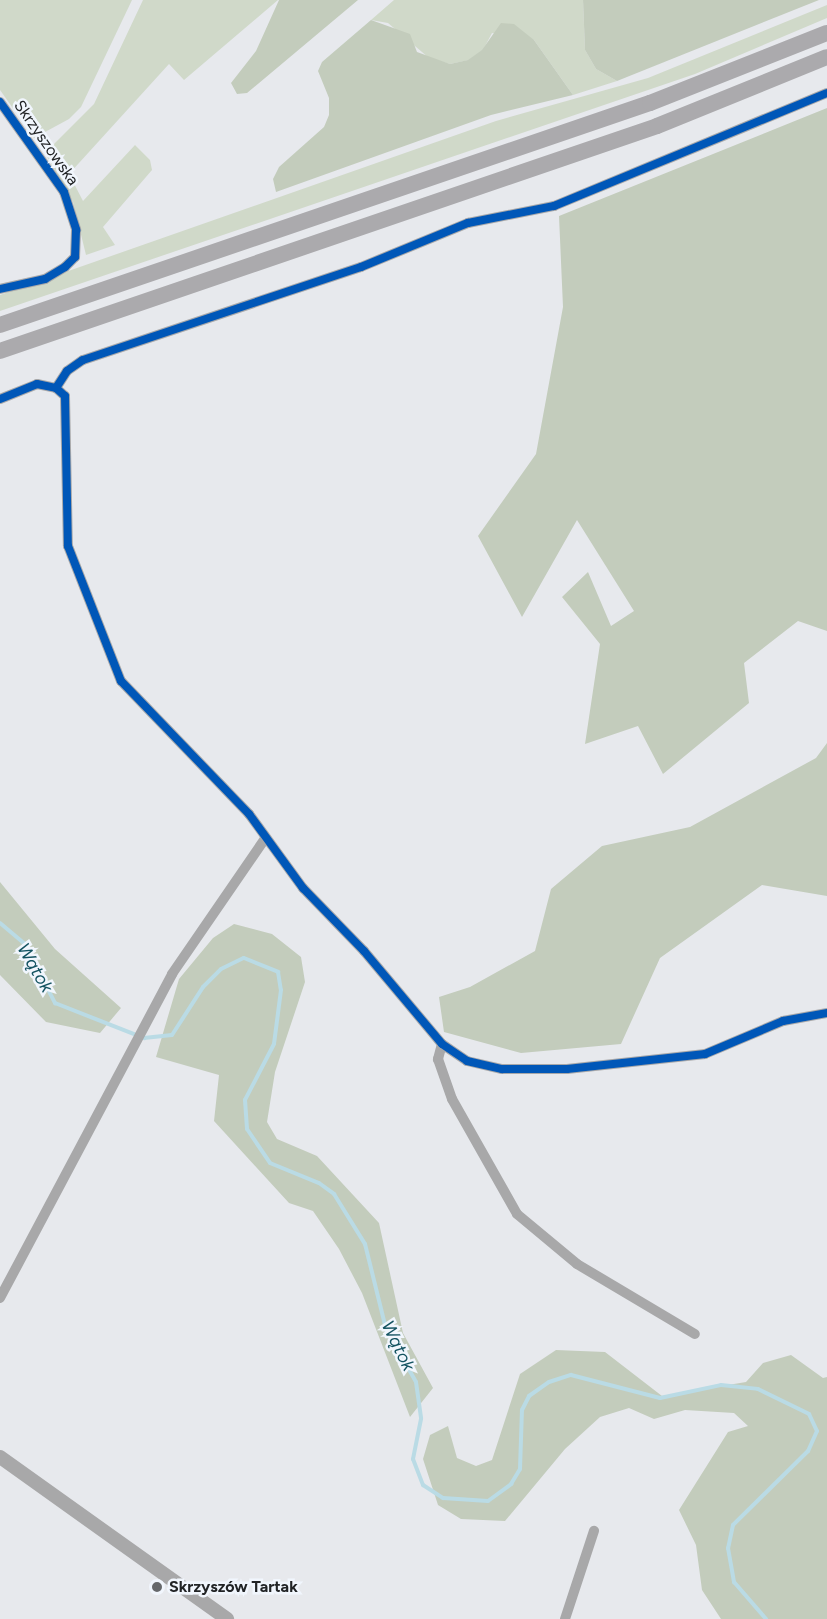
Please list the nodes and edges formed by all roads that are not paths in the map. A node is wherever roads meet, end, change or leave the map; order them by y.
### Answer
1 (827, 33) edge
2 (827, 57) edge
3 (827, 93) edge
4 (0, 102) edge
5 (0, 289) edge
6 (0, 325) edge
7 (0, 351) edge
8 (56, 388) junction
9 (0, 399) edge
10 (264, 840) junction
11 (827, 1013) edge
12 (442, 1044) junction
13 (0, 1298) edge
14 (695, 1334) dead end
15 (0, 1457) edge
16 (594, 1531) dead end
17 (227, 1619) edge
18 (565, 1619) edge

1 - 6 main road
2 - 7 main road
3 - 8 street
4 - 5 street, Skrzyszowska
8 - 9 street
8 - 10 street
10 - 12 street
10 - 13 street
11 - 12 street
12 - 14 street
15 - 17 street
16 - 18 street

